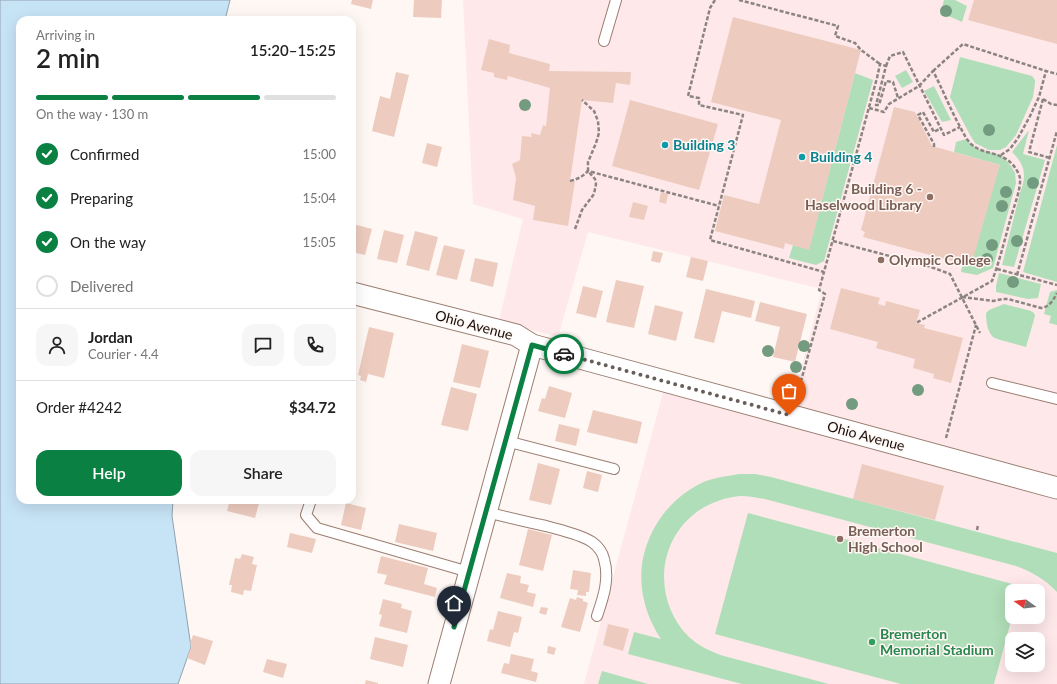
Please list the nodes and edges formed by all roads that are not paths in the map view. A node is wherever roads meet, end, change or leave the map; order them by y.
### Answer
1 (616, 0) edge
2 (604, 40) dead end
3 (356, 294) edge
4 (532, 345) junction
5 (992, 382) dead end
6 (1057, 399) edge
7 (506, 441) junction
8 (614, 469) dead end
9 (1057, 488) edge
10 (310, 504) edge
11 (486, 512) junction
12 (469, 572) junction
13 (597, 616) dead end
14 (439, 684) edge

1 - 2 lane
3 - 4 street, Ohio Avenue
4 - 7 street
4 - 9 street, Ohio Avenue
5 - 6 lane
7 - 8 lane
7 - 11 street
10 - 12 lane
11 - 12 street
11 - 13 lane
12 - 14 street

